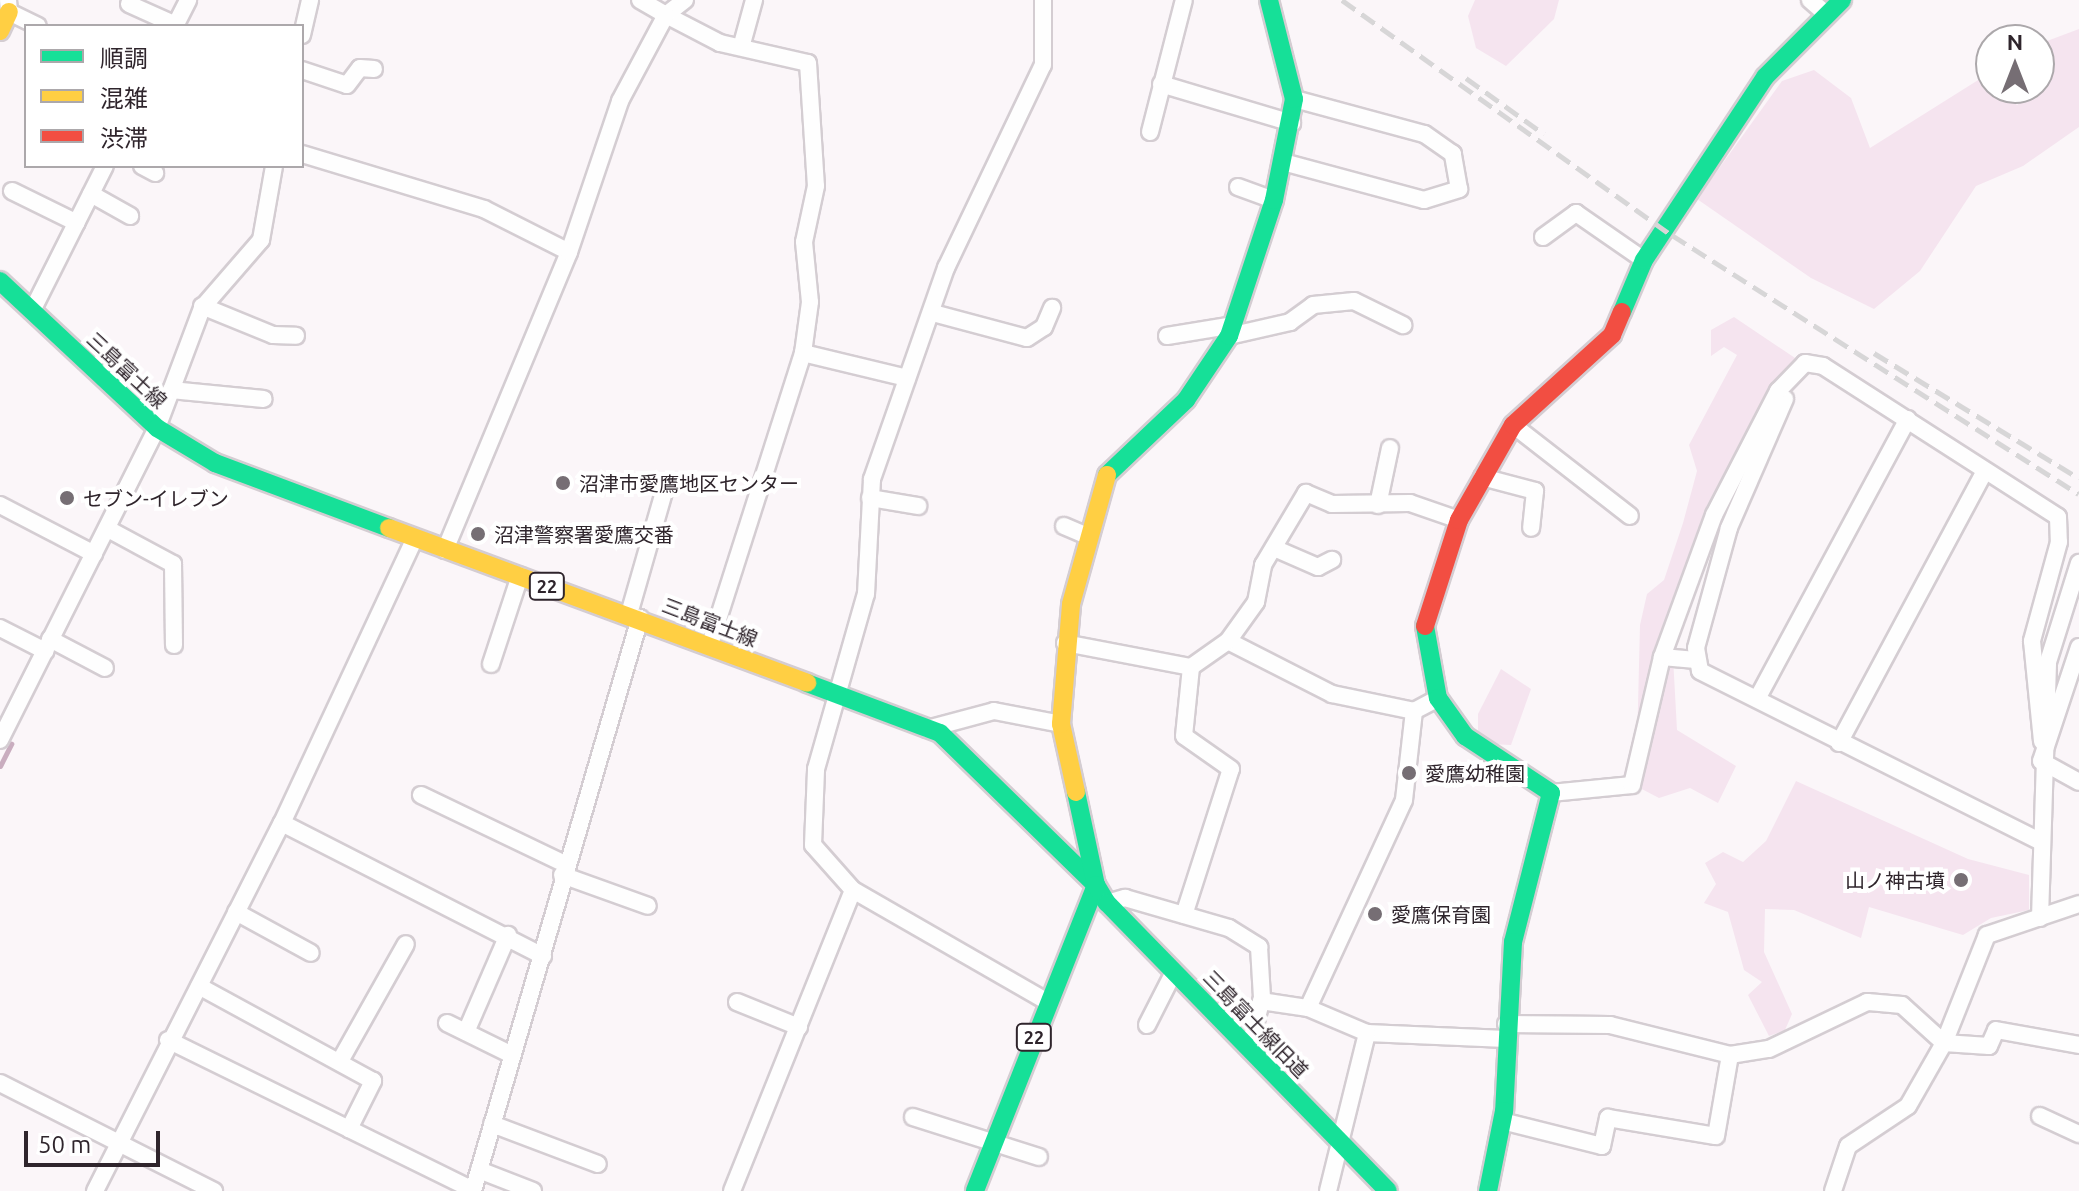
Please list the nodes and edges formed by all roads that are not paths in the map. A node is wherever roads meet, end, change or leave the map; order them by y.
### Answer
1 (188, 0) edge
2 (310, 0) edge
3 (640, 0) edge
4 (685, 0) edge
5 (754, 0) edge
6 (1043, 0) edge
7 (1184, 0) edge
8 (1269, 0) edge
9 (1810, 0) edge
10 (1842, 0) edge
11 (129, 4) dead end
12 (9, 6) edge
13 (1825, 13) junction
14 (666, 15) junction
15 (35, 24) edge
16 (173, 24) edge
17 (176, 24) edge
18 (304, 26) edge
19 (0, 31) edge
20 (742, 44) junction
21 (374, 69) dead end
22 (304, 71) edge
23 (1161, 84) junction
24 (1294, 99) junction
25 (1292, 123) junction
26 (1150, 132) dead end
27 (304, 155) edge
28 (1283, 162) junction
29 (104, 168) edge
30 (274, 168) edge
31 (1238, 187) dead end
32 (12, 191) dead end
33 (91, 194) junction
34 (1274, 200) junction
35 (130, 216) dead end
36 (77, 223) junction
37 (1543, 237) dead end
38 (569, 252) junction
39 (1644, 260) junction
40 (0, 281) edge
41 (202, 306) junction
42 (1052, 308) dead end
43 (32, 311) junction
44 (933, 313) junction
45 (1403, 325) dead end
46 (1231, 331) junction
47 (296, 336) dead end
48 (1167, 336) dead end
49 (803, 353) junction
50 (1805, 363) junction
51 (907, 378) junction
52 (171, 390) junction
53 (264, 399) dead end
54 (1908, 419) junction
55 (1513, 425) junction
56 (157, 428) junction
57 (1390, 448) dead end
58 (1985, 471) junction
59 (1482, 477) junction
60 (664, 492) dead end
61 (870, 498) junction
62 (0, 505) edge
63 (1378, 505) junction
64 (918, 506) dead end
65 (1630, 516) dead end
66 (1459, 520) junction
67 (1064, 526) dead end
68 (1531, 528) dead end
69 (108, 529) junction
70 (1090, 537) junction
71 (415, 538) junction
72 (1274, 548) junction
73 (445, 550) junction
74 (94, 554) junction
75 (1332, 560) dead end
76 (2079, 563) edge
77 (520, 576) junction
78 (634, 616) junction
79 (0, 628) edge
80 (1228, 641) junction
81 (1065, 643) junction
82 (48, 645) junction
83 (174, 645) dead end
84 (710, 645) junction
85 (2079, 647) edge
86 (1662, 657) junction
87 (1696, 660) junction
88 (491, 664) dead end
89 (1191, 667) junction
90 (105, 668) dead end
91 (2074, 680) edge
92 (836, 694) junction
93 (1438, 698) junction
94 (1757, 699) junction
95 (1414, 711) junction
96 (1061, 724) junction
97 (927, 729) junction
98 (0, 740) edge
99 (2042, 742) junction
100 (1839, 743) junction
101 (2041, 761) junction
102 (2079, 782) edge
103 (1551, 793) junction
104 (421, 795) dead end
105 (282, 823) junction
106 (2038, 840) junction
107 (564, 870) junction
108 (1096, 885) junction
109 (853, 890) junction
110 (1107, 903) junction
111 (2079, 904) edge
112 (648, 906) dead end
113 (236, 912) junction
114 (1184, 915) junction
115 (2040, 918) junction
116 (508, 935) junction
117 (406, 944) dead end
118 (311, 953) dead end
119 (543, 956) junction
120 (1174, 972) junction
121 (199, 986) junction
122 (1261, 1001) junction
123 (737, 1002) dead end
124 (1048, 1002) junction
125 (1308, 1008) junction
126 (447, 1023) dead end
127 (1147, 1025) dead end
128 (799, 1027) junction
129 (1506, 1031) junction
130 (466, 1032) junction
131 (1367, 1033) junction
132 (168, 1040) junction
133 (1944, 1043) junction
134 (2079, 1045) edge
135 (1249, 1049) junction
136 (512, 1055) junction
137 (1730, 1055) junction
138 (340, 1061) junction
139 (0, 1083) edge
140 (2040, 1116) dead end
141 (913, 1117) dead end
142 (1502, 1121) junction
143 (492, 1124) junction
144 (349, 1129) junction
145 (2079, 1134) edge
146 (119, 1143) junction
147 (993, 1144) junction
148 (1343, 1146) junction
149 (1039, 1157) dead end
150 (598, 1164) dead end
151 (479, 1170) junction
152 (95, 1191) edge
153 (214, 1191) edge
154 (473, 1191) edge
155 (533, 1191) edge
156 (732, 1191) edge
157 (975, 1191) edge
158 (1328, 1191) edge
159 (1388, 1191) edge
160 (1488, 1191) edge
161 (1833, 1191) edge

1 - 17 street
2 - 18 street
3 - 14 street
4 - 14 street
5 - 20 street
6 - 44 street
7 - 23 street
8 - 24 street
9 - 13 street
10 - 13 street
11 - 16 street
12 - 15 street
12 - 19 street
13 - 39 street
14 - 20 street
14 - 38 street
20 - 49 street
21 - 22 street
23 - 25 street
23 - 26 street
24 - 25 street
24 - 28 street
25 - 28 street
27 - 38 street
28 - 34 street
29 - 33 street
30 - 41 street
31 - 34 street
32 - 36 street
33 - 35 street
33 - 36 street
34 - 46 street
36 - 43 street
37 - 39 street
38 - 73 street
39 - 55 street
40 - 43 street, 三島富士線 / 22
41 - 47 street
41 - 52 street
42 - 44 street
43 - 56 street, 三島富士線 / 22
44 - 51 street
45 - 46 street
46 - 48 street
46 - 70 street
49 - 51 street
49 - 84 street
50 - 54 street
50 - 86 street
50 - 87 street
51 - 61 street
52 - 53 street
52 - 56 street
54 - 58 street
54 - 94 street
55 - 59 street
55 - 65 street
56 - 69 street
56 - 71 street, 三島富士線 / 22
57 - 63 street
58 - 99 street
58 - 100 street
59 - 66 street
59 - 68 street
60 - 78 street
61 - 64 street
61 - 92 street
62 - 74 street
63 - 66 street
63 - 72 street
66 - 93 street
67 - 70 street
69 - 74 street
69 - 83 street
70 - 81 street
71 - 73 street, 三島富士線 / 22
71 - 105 street
72 - 75 street
72 - 80 street
73 - 77 street, 三島富士線 / 22
74 - 82 street
76 - 99 street
77 - 78 street, 三島富士線 / 22
77 - 88 street
78 - 84 street, 三島富士線 / 22
78 - 107 street
79 - 82 street
80 - 89 street
80 - 95 street
81 - 89 street
81 - 96 street
82 - 90 street
82 - 98 street
84 - 92 street, 三島富士線 / 22
85 - 91 street
86 - 87 street
86 - 103 street
87 - 94 street
89 - 114 street
91 - 101 street
92 - 97 street, 三島富士線 / 22
92 - 109 street
93 - 95 street
93 - 103 street
94 - 100 street
95 - 125 street
96 - 97 street
96 - 108 street
97 - 108 street, 三島富士線 / 22
99 - 101 street
100 - 106 street
101 - 102 street
101 - 106 street
103 - 129 street
104 - 107 street
105 - 113 street
105 - 116 street
106 - 115 street
107 - 112 street
107 - 119 street
108 - 110 street, 三島富士線旧道
108 - 124 street, 22
109 - 124 street
109 - 128 street
110 - 114 street
110 - 120 street, 三島富士線旧道
111 - 115 street
113 - 118 street
113 - 121 street
114 - 122 street
115 - 133 street
116 - 119 street
116 - 130 street
117 - 138 street
119 - 136 street
120 - 127 street
120 - 135 street, 三島富士線旧道
121 - 132 street
121 - 138 street
122 - 125 street
122 - 135 street
123 - 128 street
124 - 147 street, 22
125 - 131 street
126 - 130 street
128 - 156 street
129 - 131 street
129 - 137 street
129 - 142 street
130 - 136 street
131 - 148 street
132 - 144 street
132 - 146 street
133 - 134 street
133 - 137 street
133 - 161 street
135 - 148 street, 三島富士線旧道
136 - 143 street
137 - 142 street
138 - 144 street
139 - 146 street
140 - 145 street
141 - 147 street
142 - 160 street
143 - 150 street
143 - 151 street
144 - 154 street
146 - 152 street
146 - 153 street
147 - 149 street
147 - 157 street, 22
148 - 158 street
148 - 159 street, 三島富士線旧道
151 - 154 street
151 - 155 street

